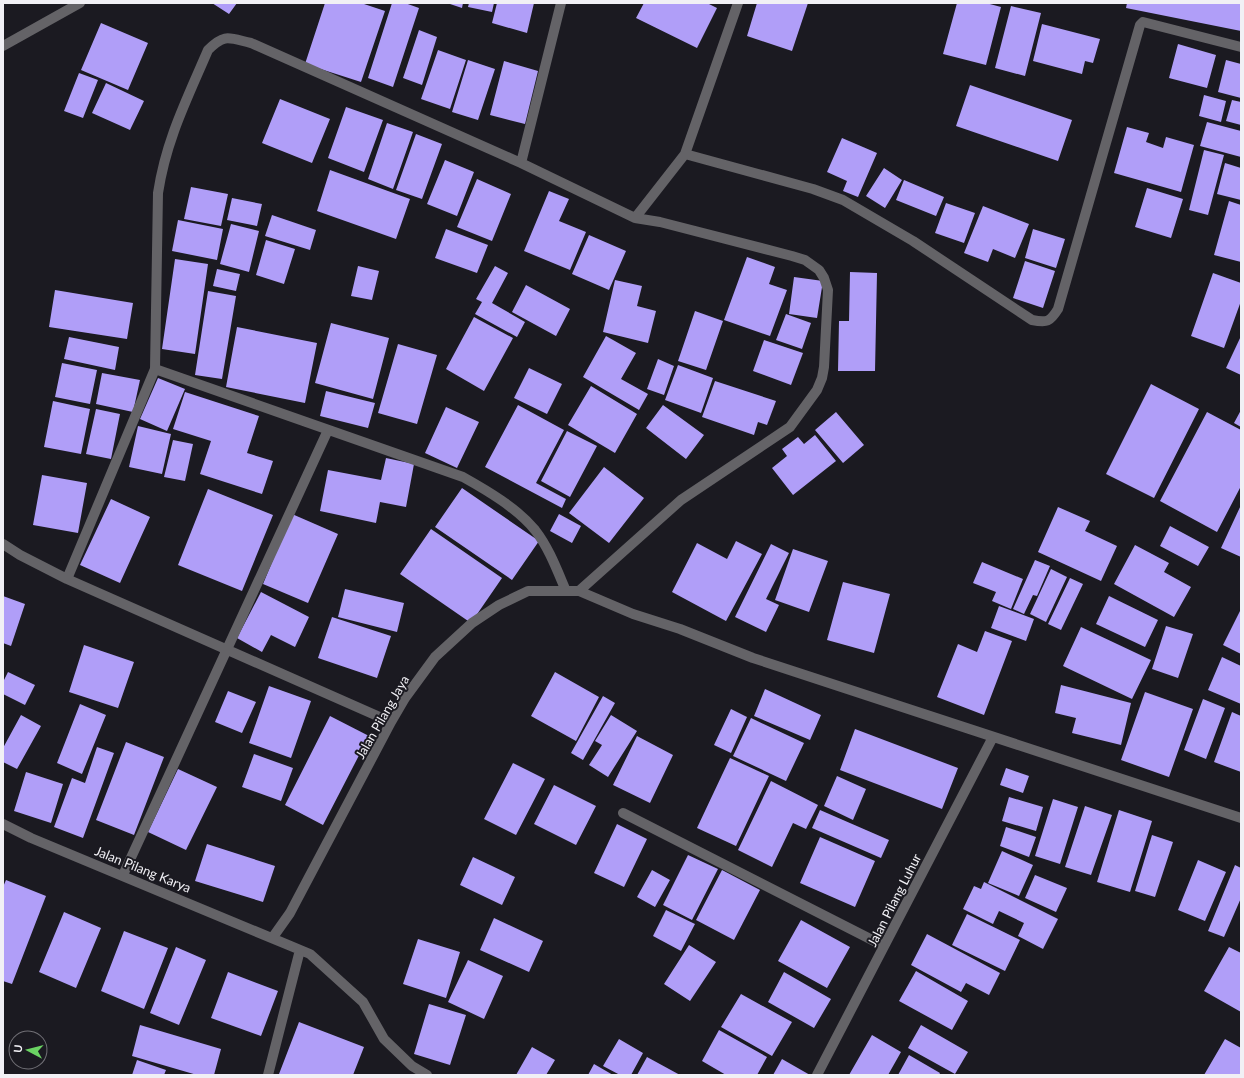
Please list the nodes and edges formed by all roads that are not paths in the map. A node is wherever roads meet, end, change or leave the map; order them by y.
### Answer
1 (80, 3) edge
2 (561, 3) edge
3 (738, 3) edge
4 (3, 46) edge
5 (1241, 47) edge
6 (685, 154) junction
7 (521, 163) junction
8 (635, 218) junction
9 (156, 369) junction
10 (328, 430) junction
11 (3, 544) edge
12 (67, 579) junction
13 (566, 591) junction
14 (580, 591) junction
15 (227, 648) junction
16 (390, 722) junction
17 (993, 737) junction
18 (623, 813) dead end
19 (1241, 818) edge
20 (3, 824) edge
21 (123, 875) junction
22 (273, 937) junction
23 (884, 946) junction
24 (305, 952) junction
25 (268, 1075) edge
26 (427, 1075) edge
27 (817, 1075) edge

1 - 4 street
2 - 7 street
3 - 6 street
5 - 6 street
6 - 8 street
7 - 8 street
7 - 9 street
8 - 14 street
9 - 10 street
9 - 12 street
10 - 13 street
10 - 15 street
11 - 12 street
12 - 15 street
13 - 14 street, Jalan Pilang Jaya
13 - 16 street, Jalan Pilang Jaya
14 - 17 street
15 - 16 street
15 - 21 street
16 - 22 street, Jalan Pilang Jaya
17 - 19 street
17 - 23 street, Jalan Pilang Luhur
18 - 23 street
20 - 21 street, Jalan Pilang Karya
21 - 22 street, Jalan Pilang Karya
22 - 24 street, Jalan Pilang Karya
23 - 27 street, Jalan Pilang Luhur
24 - 25 street
24 - 26 street, Jalan Pilang Karya

